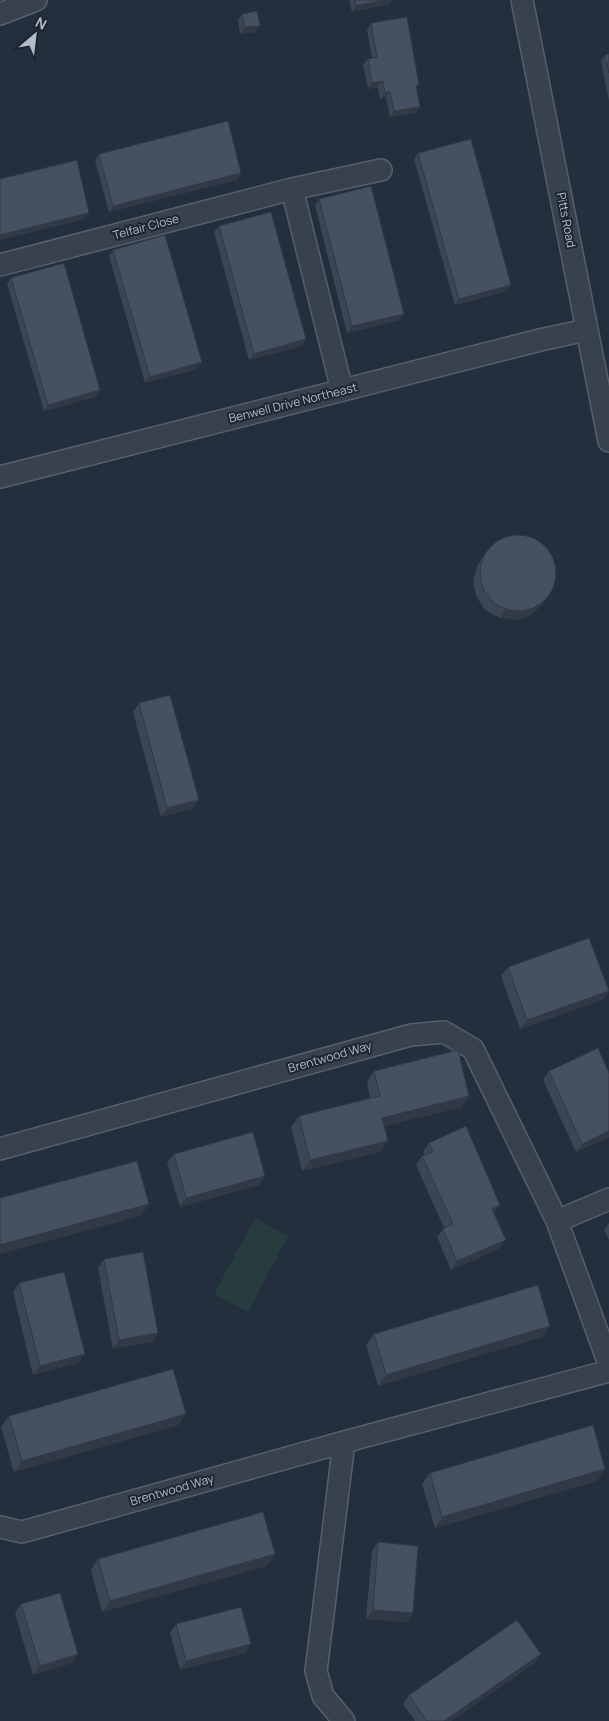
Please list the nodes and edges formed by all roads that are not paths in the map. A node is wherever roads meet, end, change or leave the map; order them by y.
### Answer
1 (36, 0) edge
2 (522, 0) edge
3 (0, 14) edge
4 (381, 170) dead end
5 (292, 189) junction
6 (0, 265) edge
7 (586, 330) junction
8 (342, 390) junction
9 (609, 441) edge
10 (0, 478) edge
11 (0, 1149) edge
12 (609, 1199) edge
13 (557, 1221) junction
14 (609, 1364) edge
15 (609, 1371) edge
16 (344, 1442) junction
17 (0, 1527) edge
18 (344, 1721) edge

1 - 3 street
2 - 7 street, Pitts Road
4 - 5 street, Telfair Close
5 - 6 street, Telfair Close
5 - 8 street
7 - 8 street, Benwell Drive Northeast
7 - 9 street, Pitts Road
8 - 10 street, Benwell Drive Northeast
11 - 13 street, Brentwood Way
12 - 13 street
13 - 14 street, Brentwood Way
15 - 16 street, Brentwood Way
16 - 17 street, Brentwood Way
16 - 18 street

